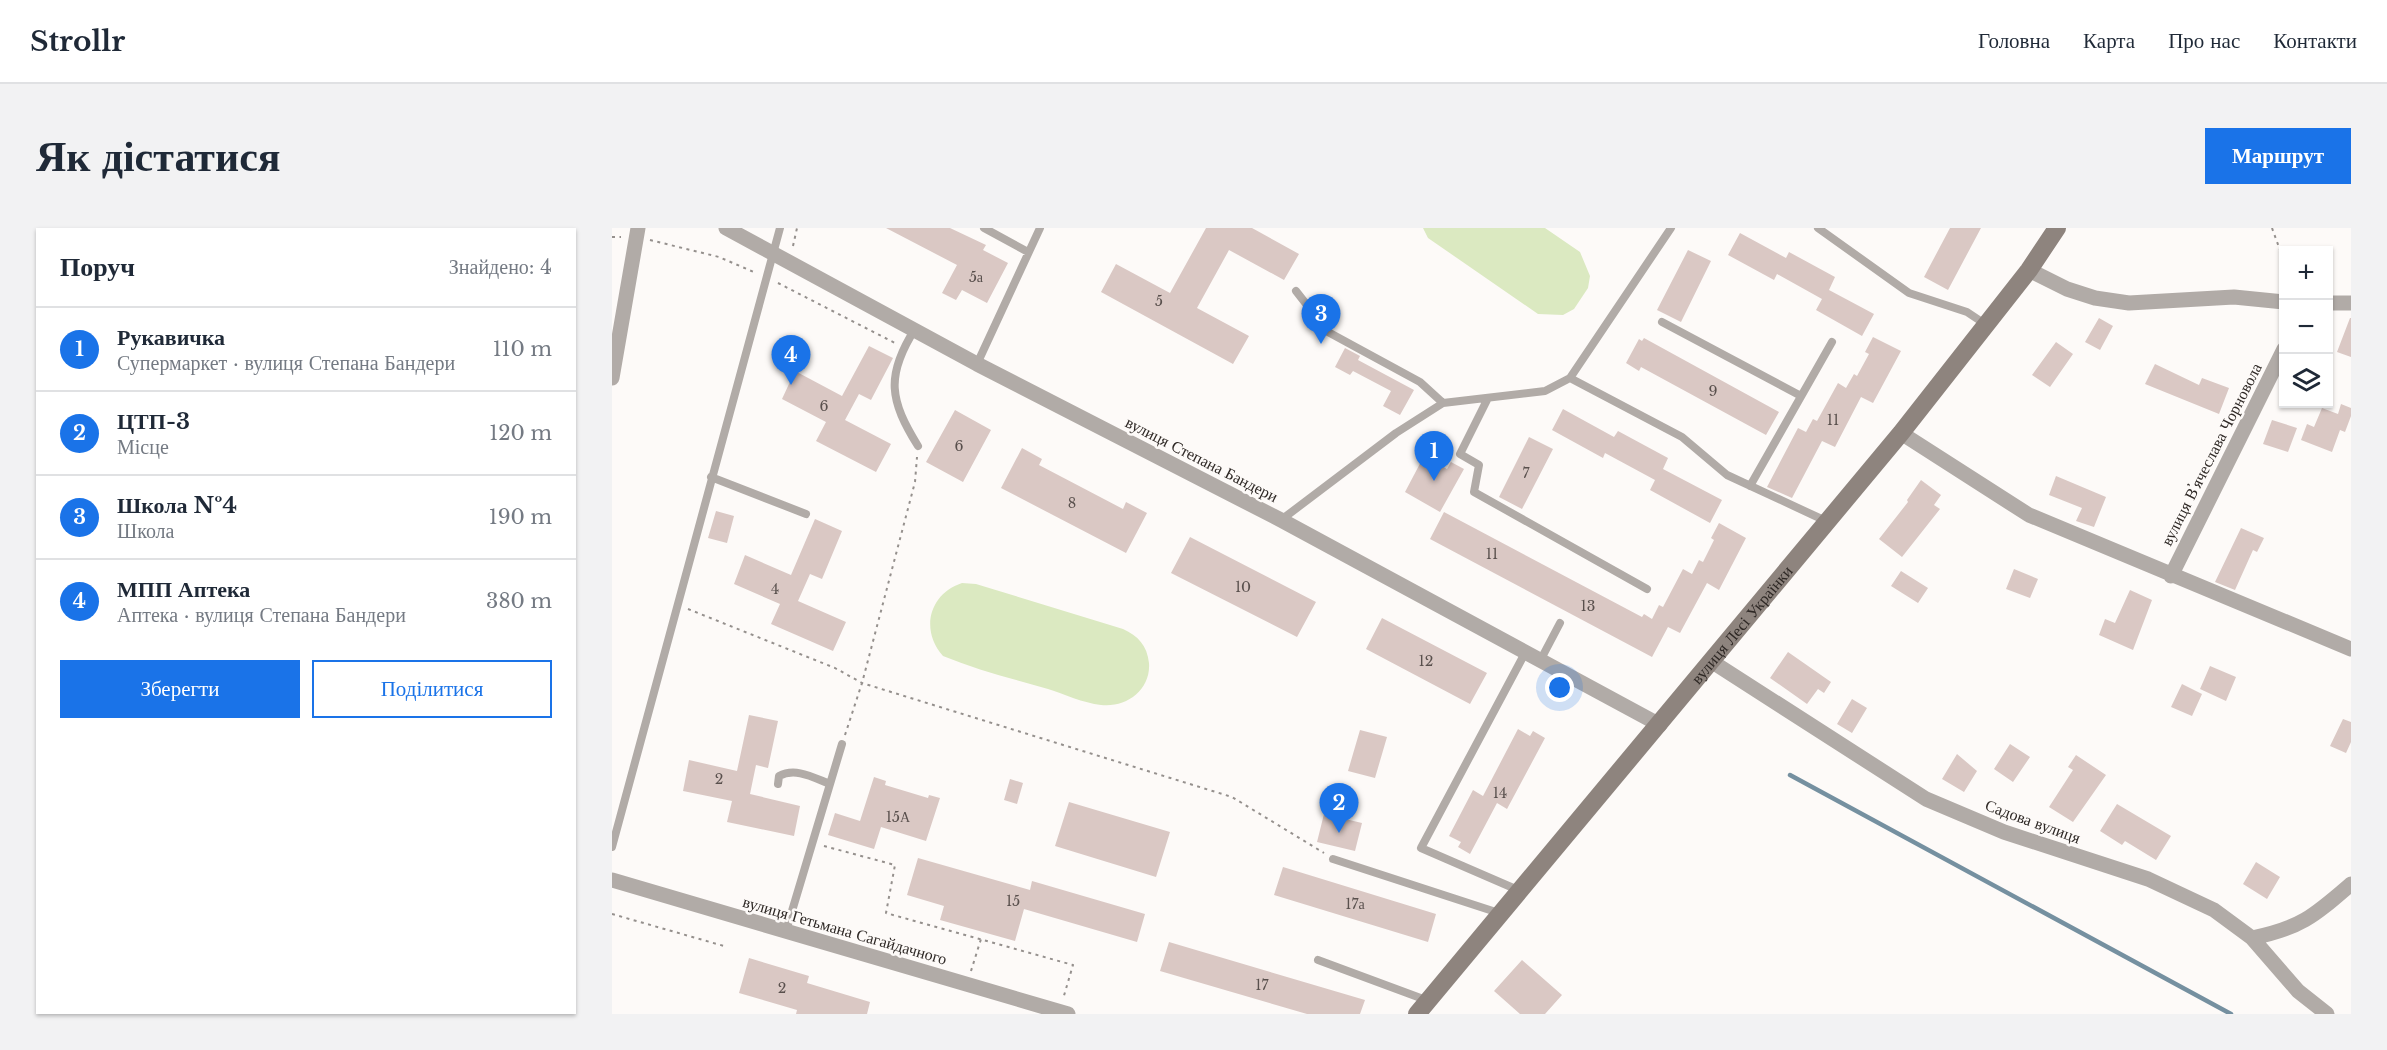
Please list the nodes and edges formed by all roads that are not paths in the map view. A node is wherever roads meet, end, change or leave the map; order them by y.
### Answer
1 (638, 228) edge
2 (726, 228) edge
3 (780, 228) edge
4 (984, 228) edge
5 (1040, 228) edge
6 (1671, 228) edge
7 (1818, 228) edge
8 (2057, 228) edge
9 (774, 252) junction
10 (1028, 252) junction
11 (2030, 270) junction
12 (1296, 291) dead end
13 (2279, 302) edge
14 (2333, 303) edge
15 (2351, 303) edge
16 (1662, 322) dead end
17 (1986, 325) junction
18 (915, 329) junction
19 (1832, 342) dead end
20 (2281, 354) edge
21 (977, 364) junction
22 (612, 378) edge
23 (1570, 378) junction
24 (1801, 396) junction
25 (1488, 398) junction
26 (1443, 403) junction
27 (1906, 436) junction
28 (918, 446) road end
29 (711, 477) junction
30 (1750, 486) junction
31 (806, 514) dead end
32 (1281, 520) junction
33 (1826, 521) junction
34 (2170, 576) junction
35 (1647, 589) dead end
36 (1560, 623) dead end
37 (2351, 649) edge
38 (1525, 652) junction
39 (1540, 661) junction
40 (1714, 663) junction
41 (1660, 725) junction
42 (842, 744) road end
43 (778, 784) dead end
44 (830, 784) junction
45 (612, 847) edge
46 (1332, 859) road end
47 (612, 880) edge
48 (2351, 884) edge
49 (1520, 891) junction
50 (1500, 914) junction
51 (786, 931) junction
52 (2252, 938) junction
53 (1318, 960) dead end
54 (1422, 1007) edge
55 (1064, 1013) edge
56 (2327, 1014) edge

1 - 22 street
2 - 9 street, вулиця Степана Бандери
3 - 9 lane
4 - 10 lane
5 - 10 lane
6 - 23 lane
7 - 17 lane
8 - 11 street, вулиця Лесі Українки
9 - 18 street, вулиця Степана Бандери
9 - 29 lane
10 - 21 lane
11 - 13 street
11 - 17 street, вулиця Лесі Українки
12 - 26 lane
14 - 15 street
16 - 24 lane
17 - 27 street, вулиця Лесі Українки
18 - 21 street, вулиця Степана Бандери
18 - 28 lane
19 - 24 lane
20 - 34 street, вулиця Вʼячеслава Чорновола
21 - 32 street, вулиця Степана Бандери
23 - 25 lane
23 - 30 lane
24 - 30 lane
25 - 26 lane
25 - 35 lane
26 - 32 lane
27 - 33 street, вулиця Лесі Українки
27 - 34 street
29 - 31 lane
29 - 45 lane
30 - 33 lane
32 - 38 street, вулиця Степана Бандери
33 - 40 street, вулиця Лесі Українки
34 - 37 street
36 - 39 lane
38 - 39 street, вулиця Степана Бандери
38 - 49 lane
39 - 41 street, вулиця Степана Бандери
40 - 41 street, вулиця Лесі Українки
40 - 52 street, Садова вулиця
41 - 49 street, вулиця Лесі Українки
42 - 44 lane
43 - 44 lane
44 - 51 lane
46 - 50 lane
47 - 51 street, вулиця Гетьмана Сагайдачного
48 - 52 street
49 - 50 street, вулиця Лесі Українки
50 - 54 street, вулиця Лесі Українки
51 - 55 street, вулиця Гетьмана Сагайдачного
52 - 56 street, Садова вулиця
53 - 54 lane

